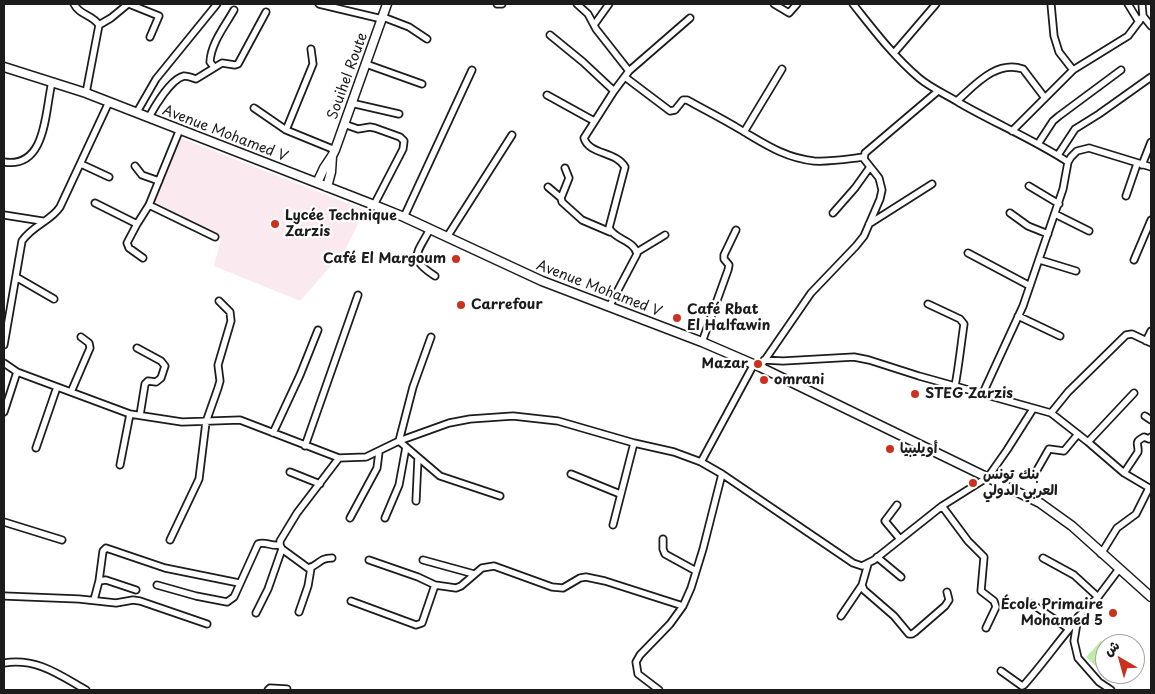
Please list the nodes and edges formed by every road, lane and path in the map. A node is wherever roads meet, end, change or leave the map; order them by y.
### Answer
1 (74, 4) edge
2 (128, 4) edge
3 (217, 4) edge
4 (319, 4) edge
5 (387, 4) edge
6 (497, 4) edge
7 (502, 4) edge
8 (577, 4) edge
9 (609, 4) edge
10 (774, 4) edge
11 (797, 4) edge
12 (853, 4) edge
13 (936, 4) edge
14 (1051, 4) edge
15 (1128, 4) edge
16 (1142, 4) edge
17 (136, 5) edge
18 (234, 10) dead end
19 (266, 12) dead end
20 (1143, 16) junction
21 (382, 18) junction
22 (690, 18) dead end
23 (1139, 22) junction
24 (99, 25) junction
25 (594, 25) junction
26 (1151, 26) edge
27 (550, 34) dead end
28 (150, 37) dead end
29 (427, 39) dead end
30 (311, 49) dead end
31 (894, 53) junction
32 (366, 64) junction
33 (4, 67) edge
34 (214, 67) junction
35 (782, 69) dead end
36 (472, 70) dead end
37 (1073, 70) junction
38 (1121, 70) dead end
39 (630, 71) junction
40 (625, 77) junction
41 (1151, 77) edge
42 (52, 82) junction
43 (422, 84) dead end
44 (614, 91) junction
45 (938, 91) junction
46 (86, 93) junction
47 (547, 95) dead end
48 (1045, 98) junction
49 (957, 101) junction
50 (109, 102) junction
51 (351, 103) junction
52 (254, 108) dead end
53 (137, 112) junction
54 (399, 114) dead end
55 (149, 117) junction
56 (594, 121) junction
57 (344, 124) junction
58 (180, 129) junction
59 (286, 130) junction
60 (1012, 131) junction
61 (744, 132) junction
62 (512, 135) dead end
63 (1151, 142) edge
64 (1038, 144) junction
65 (334, 153) junction
66 (1058, 155) junction
67 (864, 156) junction
68 (4, 162) edge
69 (1068, 162) junction
70 (81, 164) junction
71 (1140, 164) junction
72 (135, 166) dead end
73 (870, 167) junction
74 (1151, 167) edge
75 (565, 168) dead end
76 (108, 177) dead end
77 (159, 181) junction
78 (317, 183) junction
79 (932, 184) dead end
80 (1028, 186) dead end
81 (327, 187) junction
82 (548, 187) dead end
83 (1126, 196) dead end
84 (561, 198) junction
85 (95, 203) dead end
86 (149, 204) junction
87 (1059, 204) junction
88 (374, 205) junction
89 (1010, 212) dead end
90 (833, 214) dead end
91 (1055, 214) junction
92 (4, 215) edge
93 (404, 217) junction
94 (1151, 220) edge
95 (42, 221) junction
96 (137, 224) junction
97 (869, 224) junction
98 (430, 229) junction
99 (736, 230) dead end
100 (1089, 231) dead end
101 (610, 232) junction
102 (1048, 234) junction
103 (665, 236) dead end
104 (215, 237) dead end
105 (448, 237) junction
106 (637, 252) junction
107 (968, 253) dead end
108 (143, 258) dead end
109 (1040, 260) junction
110 (1134, 260) dead end
111 (1076, 271) dead end
112 (435, 276) dead end
113 (16, 278) junction
114 (1030, 286) junction
115 (358, 294) dead end
116 (54, 299) dead end
117 (219, 301) dead end
118 (928, 304) dead end
119 (4, 307) edge
120 (609, 307) junction
121 (10, 310) junction
122 (1018, 316) junction
123 (318, 330) dead end
124 (1151, 331) edge
125 (431, 336) dead end
126 (1060, 336) dead end
127 (81, 337) dead end
128 (702, 342) junction
129 (1149, 342) edge
130 (4, 345) edge
131 (137, 348) dead end
132 (4, 363) edge
133 (759, 363) junction
134 (17, 372) junction
135 (955, 386) junction
136 (57, 387) junction
137 (72, 392) junction
138 (983, 393) junction
139 (1134, 393) dead end
140 (1033, 409) junction
141 (4, 412) edge
142 (1052, 413) junction
143 (130, 414) junction
144 (140, 415) junction
145 (1146, 416) dead end
146 (1151, 420) edge
147 (206, 422) junction
148 (273, 433) junction
149 (1078, 434) junction
150 (1151, 437) edge
151 (399, 442) junction
152 (1088, 442) junction
153 (634, 443) junction
154 (305, 446) junction
155 (406, 447) junction
156 (36, 448) dead end
157 (379, 452) junction
158 (339, 458) junction
159 (418, 458) junction
160 (701, 462) junction
161 (120, 465) dead end
162 (1037, 470) dead end
163 (290, 472) dead end
164 (1124, 473) junction
165 (572, 474) dead end
166 (722, 474) junction
167 (988, 476) junction
168 (320, 484) junction
169 (1150, 489) edge
170 (620, 494) junction
171 (500, 496) dead end
172 (416, 501) dead end
173 (897, 504) dead end
174 (942, 506) junction
175 (350, 518) dead end
176 (385, 518) dead end
177 (4, 522) edge
178 (613, 525) dead end
179 (900, 539) junction
180 (62, 540) dead end
181 (170, 540) dead end
182 (662, 540) dead end
183 (281, 547) junction
184 (1101, 554) junction
185 (332, 558) dead end
186 (877, 558) junction
187 (1043, 558) dead end
188 (369, 560) dead end
189 (423, 560) dead end
190 (868, 564) junction
191 (311, 568) junction
192 (1119, 570) junction
193 (696, 571) junction
194 (474, 574) junction
195 (901, 577) dead end
196 (99, 580) junction
197 (239, 583) junction
198 (157, 585) dead end
199 (434, 585) junction
200 (862, 585) junction
201 (136, 590) dead end
202 (947, 592) dead end
203 (4, 596) edge
204 (1098, 597) junction
205 (1151, 597) edge
206 (94, 600) junction
207 (351, 601) dead end
208 (1032, 604) dead end
209 (682, 606) junction
210 (299, 612) dead end
211 (256, 614) dead end
212 (841, 616) dead end
213 (1077, 620) junction
214 (207, 624) dead end
215 (986, 628) dead end
216 (1069, 629) junction
217 (4, 663) edge
218 (1001, 671) dead end
219 (287, 689) edge
220 (86, 690) edge
221 (268, 690) edge
222 (659, 690) edge
223 (1111, 690) edge

1 - 24 street
2 - 17 street
2 - 24 street
3 - 53 street
4 - 21 street
5 - 21 main road, Souihel Route
6 - 7 street
8 - 25 street
9 - 25 street
10 - 11 street
12 - 31 street
13 - 31 street
14 - 37 street
15 - 23 street
16 - 20 street
17 - 28 street
18 - 34 street
19 - 34 street
20 - 23 street
20 - 26 street
21 - 29 street
21 - 32 main road, Souihel Route
22 - 39 street
23 - 37 street
24 - 46 street
25 - 39 street
27 - 44 street
30 - 59 street
31 - 45 street
32 - 43 street
32 - 51 main road, Souihel Route
33 - 42 main road, Avenue Mohamed V
34 - 55 street
35 - 61 street
36 - 93 street
37 - 48 street
38 - 64 street
39 - 40 street
40 - 44 street
40 - 61 street
41 - 66 street
42 - 46 main road, Avenue Mohamed V
42 - 68 street
44 - 56 street
45 - 49 street
45 - 67 street
46 - 50 main road, Avenue Mohamed V
47 - 56 street
48 - 49 street
48 - 60 street
49 - 60 street
50 - 53 main road, Avenue Mohamed V
50 - 70 street
51 - 54 street
51 - 57 main road, Souihel Route
52 - 59 street
53 - 55 main road, Avenue Mohamed V
55 - 58 main road, Avenue Mohamed V
56 - 101 street
57 - 65 main road, Souihel Route
57 - 88 street
58 - 77 street
58 - 78 main road, Avenue Mohamed V
59 - 65 street
60 - 64 street
61 - 67 street
62 - 105 street
63 - 71 street
64 - 66 street
65 - 78 main road
65 - 81 main road
66 - 69 street
67 - 73 street
69 - 71 street
69 - 87 street
70 - 76 street
70 - 95 street
71 - 74 street
71 - 83 street
72 - 77 street
73 - 90 street
73 - 97 street
75 - 84 street
77 - 86 street
78 - 81 main road, Avenue Mohamed V
79 - 97 street
80 - 87 street
81 - 88 main road, Avenue Mohamed V
82 - 84 street
84 - 101 street
85 - 96 street
86 - 96 street
86 - 104 street
87 - 91 street
88 - 93 main road, Avenue Mohamed V
89 - 102 street
91 - 100 street
91 - 102 street
92 - 95 street
93 - 98 main road, Avenue Mohamed V
94 - 110 street
95 - 113 street
96 - 108 street
97 - 133 street
98 - 105 main road, Avenue Mohamed V
98 - 112 street
99 - 128 street
101 - 106 street
102 - 109 street
103 - 106 street
105 - 120 main road, Avenue Mohamed V
106 - 120 street
107 - 114 street
109 - 111 street
109 - 114 street
113 - 116 street
113 - 121 street
114 - 122 street
115 - 154 street
117 - 147 street
118 - 135 street
119 - 121 street
120 - 128 main road, Avenue Mohamed V
121 - 130 street
122 - 126 street
122 - 138 street
123 - 148 street
124 - 129 street
125 - 151 street
127 - 137 street
128 - 133 main road, Avenue Mohamed V
129 - 142 street
131 - 144 street
132 - 134 street
133 - 135 street
133 - 160 street
133 - 167 main road, Avenue Mohamed V
134 - 136 street
134 - 141 street
135 - 138 street
136 - 137 street
136 - 156 street
137 - 143 street
138 - 140 street
139 - 152 street
140 - 142 street
140 - 167 street
142 - 149 street
143 - 144 street
143 - 161 street
144 - 147 street
145 - 146 street
147 - 148 street
147 - 181 street
148 - 154 street
149 - 152 street
149 - 162 street
150 - 164 street
151 - 153 street
151 - 155 street
151 - 157 street
152 - 164 street
153 - 160 street
153 - 170 street
154 - 158 street
155 - 159 street
155 - 176 street
157 - 158 street
157 - 175 street
158 - 168 street
159 - 171 street
159 - 172 street
160 - 166 street
163 - 168 street
164 - 169 street
165 - 170 street
166 - 190 street
166 - 193 street
167 - 174 street
167 - 184 main road, Avenue Mohamed V
168 - 183 street
169 - 184 street
170 - 178 street
173 - 179 street
174 - 179 street
174 - 215 street
177 - 180 street
179 - 186 street
182 - 193 street
183 - 191 street
183 - 197 street
183 - 211 street
184 - 192 main road, Avenue Mohamed V
185 - 191 street
186 - 190 street
186 - 195 street
187 - 204 street
188 - 199 street
189 - 194 street
190 - 200 street
191 - 210 street
192 - 204 street
192 - 205 main road, Avenue Mohamed V
193 - 209 street
194 - 199 street
194 - 209 street
196 - 197 street
196 - 201 street
196 - 206 street
197 - 198 street
199 - 207 street
200 - 202 street
200 - 212 street
203 - 206 street
204 - 213 street
206 - 214 street
208 - 216 street
209 - 222 street
213 - 216 street
213 - 223 street
216 - 218 street
217 - 220 street
219 - 221 street

